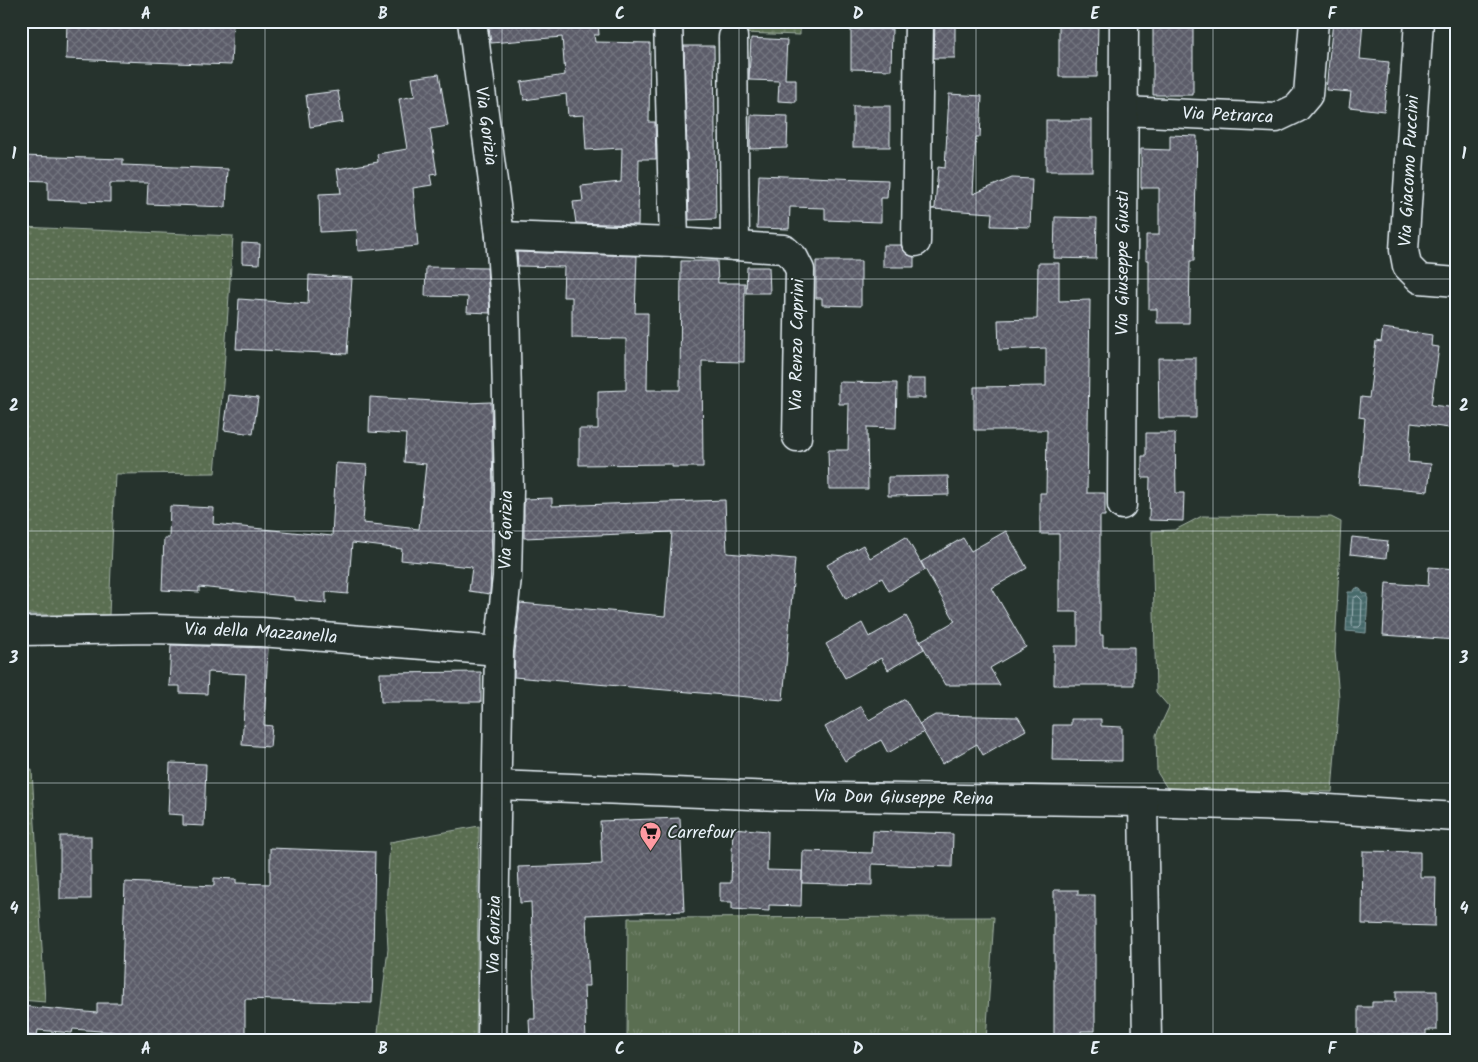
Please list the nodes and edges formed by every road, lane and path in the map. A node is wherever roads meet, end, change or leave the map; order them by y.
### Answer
1 (472, 21) edge
2 (668, 21) edge
3 (919, 21) edge
4 (1124, 21) edge
5 (1314, 21) edge
6 (1420, 21) edge
7 (734, 37) dead end
8 (1124, 111) junction
9 (500, 236) junction
10 (674, 242) junction
11 (916, 242) dead end
12 (735, 246) junction
13 (1457, 282) edge
14 (797, 437) dead end
15 (1122, 505) dead end
16 (21, 631) edge
17 (499, 651) junction
18 (498, 784) junction
19 (1142, 802) junction
20 (1457, 817) edge
21 (492, 1041) edge
22 (1147, 1041) edge

1 - 9 street, Via Gorizia
2 - 10 street
3 - 11 street
4 - 8 street, Via Giuseppe Giusti
5 - 8 street, Via Petrarca
6 - 13 street, Via Giacomo Puccini
7 - 12 street
8 - 15 street, Via Giuseppe Giusti
9 - 10 street, Via Renzo Caprini
9 - 17 street, Via Gorizia
10 - 12 street, Via Renzo Caprini
12 - 14 street, Via Renzo Caprini
16 - 17 street, Via della Mazzanella
17 - 18 street, Via Gorizia
18 - 19 street, Via Don Giuseppe Reina
18 - 21 street, Via Gorizia
19 - 20 street, Via Don Giuseppe Reina
19 - 22 street

